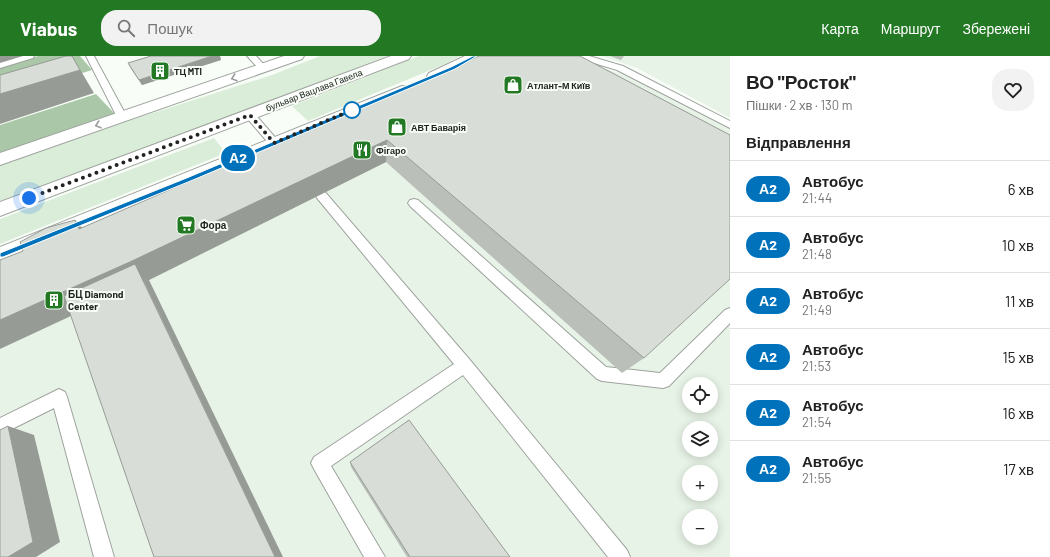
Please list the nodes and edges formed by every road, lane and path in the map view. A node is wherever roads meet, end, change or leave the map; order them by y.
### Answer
1 (30, 56) edge
2 (90, 56) edge
3 (251, 56) edge
4 (297, 56) edge
5 (404, 56) edge
6 (475, 56) edge
7 (580, 56) edge
8 (0, 64) edge
9 (263, 68) junction
10 (250, 115) junction
11 (122, 117) junction
12 (730, 124) edge
13 (274, 143) junction
14 (0, 158) edge
15 (291, 162) edge
16 (321, 195) edge
17 (414, 203) dead end
18 (0, 209) edge
19 (0, 256) edge
20 (730, 314) edge
21 (465, 366) junction
22 (0, 427) edge
23 (104, 557) edge
24 (375, 557) edge
25 (620, 557) edge

1 - 8 lane
2 - 11 lane
3 - 9 lane
4 - 9 street
5 - 10 street, бульвар Вацлава Гавела
6 - 13 street
7 - 12 lane
9 -> 11 street
10 - 13 lane
10 - 18 street, бульвар Вацлава Гавела
11 -> 14 street
13 - 15 lane
13 - 19 street
16 - 21 lane
17 - 20 lane
21 - 24 lane
21 - 25 lane
22 - 23 lane

